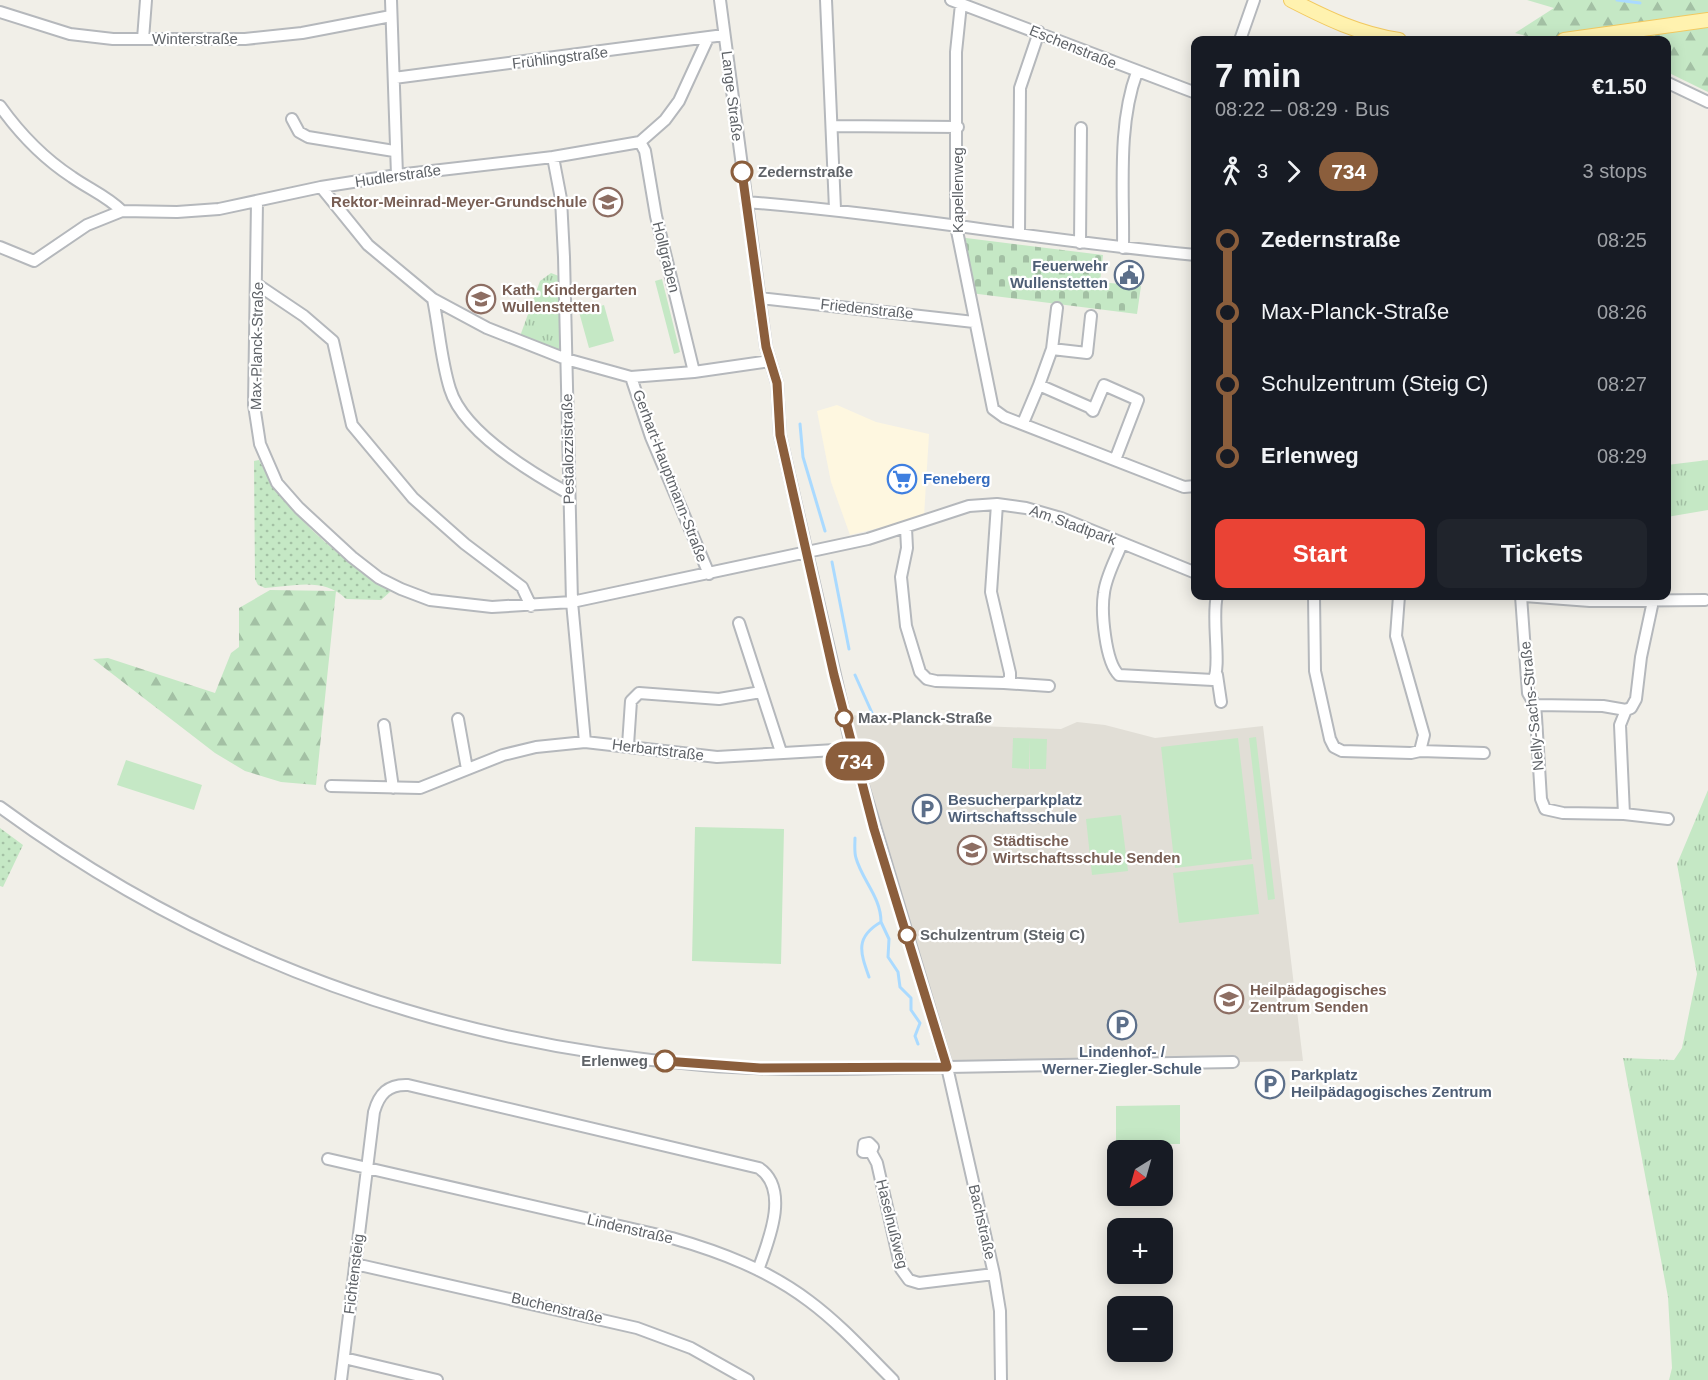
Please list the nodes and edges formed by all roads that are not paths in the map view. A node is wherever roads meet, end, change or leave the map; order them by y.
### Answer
1 (146, 0) edge
2 (391, 0) edge
3 (720, 0) edge
4 (826, 0) edge
5 (1254, 0) edge
6 (1291, 0) edge
7 (956, 2) edge
8 (0, 12) edge
9 (391, 16) junction
10 (1705, 20) edge
11 (1039, 32) junction
12 (724, 36) junction
13 (1241, 36) edge
14 (1373, 36) edge
15 (1592, 36) edge
16 (708, 38) junction
17 (143, 39) junction
18 (1137, 72) junction
19 (394, 78) junction
20 (1671, 84) edge
21 (1191, 91) edge
22 (1708, 102) edge
23 (0, 106) edge
24 (292, 119) dead end
25 (833, 126) junction
26 (958, 127) junction
27 (1081, 128) dead end
28 (640, 142) junction
29 (394, 151) junction
30 (554, 157) junction
31 (397, 175) junction
32 (321, 187) junction
33 (257, 202) junction
34 (746, 202) junction
35 (835, 209) junction
36 (122, 211) junction
37 (956, 226) junction
38 (1019, 234) junction
39 (1080, 243) junction
40 (0, 247) edge
41 (1123, 248) junction
42 (1191, 255) edge
43 (258, 285) junction
44 (760, 298) junction
45 (433, 299) junction
46 (1057, 308) dead end
47 (1092, 316) dead end
48 (974, 322) junction
49 (1052, 349) junction
50 (566, 359) junction
51 (770, 361) junction
52 (694, 372) junction
53 (631, 377) junction
54 (1039, 385) junction
55 (1023, 423) junction
56 (1115, 460) junction
57 (1191, 486) edge
58 (568, 493) junction
59 (997, 504) junction
60 (906, 528) junction
61 (1122, 543) junction
62 (808, 553) junction
63 (1191, 571) edge
64 (709, 574) junction
65 (1216, 600) edge
66 (1314, 600) edge
67 (1399, 600) edge
68 (1522, 600) edge
69 (1576, 600) edge
70 (1705, 600) dead end
71 (1653, 601) junction
72 (572, 602) junction
73 (531, 606) junction
74 (739, 622) dead end
75 (1217, 675) junction
76 (1004, 683) junction
77 (1049, 686) dead end
78 (761, 692) junction
79 (1221, 702) dead end
80 (1535, 705) junction
81 (1626, 710) junction
82 (458, 719) dead end
83 (384, 725) dead end
84 (585, 742) junction
85 (628, 745) junction
86 (852, 749) junction
87 (1420, 751) junction
88 (781, 752) junction
89 (1484, 753) dead end
90 (467, 769) junction
91 (331, 786) dead end
92 (393, 788) junction
93 (0, 807) edge
94 (1624, 814) junction
95 (1668, 819) dead end
96 (1233, 1062) dead end
97 (947, 1067) junction
98 (871, 1152) dead end
99 (328, 1159) dead end
100 (368, 1168) junction
101 (356, 1264) junction
102 (758, 1269) junction
103 (994, 1274) junction
104 (344, 1358) junction
105 (341, 1380) edge
106 (437, 1380) edge
107 (748, 1380) edge
108 (893, 1380) edge
109 (1000, 1380) edge

1 - 17 street
2 - 9 street
3 - 12 street, Lange Straße
4 - 25 street
5 - 13 street
6 - 14 main road
7 - 11 street, Eschenstraße
7 - 26 street, Kapellenweg
8 - 17 street, Winterstraße
9 - 17 street, Winterstraße
9 - 19 street
10 - 15 main road
11 - 18 street, Eschenstraße
11 - 38 street
12 - 16 street, Frühlingstraße
12 - 34 street, Lange Straße
16 - 19 street, Frühlingstraße
16 - 28 street
18 - 21 street, Eschenstraße
18 - 41 street
19 - 29 street
20 - 22 street
23 - 36 street
24 - 29 street
25 - 26 street
25 - 35 street
26 - 37 street, Kapellenweg
27 - 39 street
28 - 30 street, Hudlerstraße
28 - 52 street, Hollgraben
29 - 31 street
30 - 31 street, Hudlerstraße
30 - 50 street, Pestalozzistraße
31 - 32 street, Hudlerstraße
32 - 33 street, Hudlerstraße
32 - 45 street
33 - 36 street, Hudlerstraße
33 - 43 street, Max-Planck-Straße
34 - 35 street
34 - 44 street, Lange Straße
35 - 37 street
36 - 40 street
37 - 38 street
37 - 48 street, Kapellenweg
38 - 39 street
39 - 41 street
41 - 42 street
43 - 73 street
43 - 73 street, Max-Planck-Straße
44 - 48 street, Friedenstraße
44 - 51 street, Lange Straße
45 - 50 street
45 - 58 street
46 - 49 street
47 - 49 street
48 - 55 street, Kapellenweg
49 - 54 street
50 - 53 street
50 - 58 street, Pestalozzistraße
51 - 52 street
51 - 62 street, Lange Straße
52 - 53 street
53 - 64 street, Gerhart-Hauptmann-Straße
54 - 55 street
54 - 56 street
55 - 56 street
56 - 57 street
58 - 72 street, Pestalozzistraße
59 - 60 street, Am Stadtpark
59 - 61 street, Am Stadtpark
59 - 76 street
60 - 62 street, Am Stadtpark
60 - 76 street
61 - 63 street, Am Stadtpark
61 - 75 street
62 - 64 street, Max-Planck-Straße
62 - 86 street, Lange Straße
64 - 72 street, Max-Planck-Straße
65 - 75 street
66 - 87 street
67 - 87 street
68 - 80 street, Nelly-Sachs-Straße
69 - 71 street, Nelly-Sachs-Straße
70 - 71 street, Nelly-Sachs-Straße
71 - 81 street
72 - 73 street, Max-Planck-Straße
72 - 84 street, Pestalozzistraße
74 - 78 street
75 - 79 street
76 - 77 street
78 - 85 street
78 - 88 street
80 - 81 street
80 - 94 street, Nelly-Sachs-Straße
81 - 94 street
82 - 90 street
83 - 92 street
84 - 85 street, Herbartstraße
84 - 90 street, Herbartstraße
85 - 88 street, Herbartstraße
86 - 88 street, Herbartstraße
86 - 97 street, Lange Straße
87 - 89 street
90 - 92 street, Herbartstraße
91 - 92 street, Herbartstraße
93 - 97 street
94 - 95 street, Nelly-Sachs-Straße
96 - 97 street
97 - 103 street, Bachstraße
98 - 103 street, Haselnußweg
99 - 100 street, Lindenstraße
100 - 101 street, Fichtensteig
100 - 102 street, Lindenstraße
100 - 102 street
101 - 104 street, Fichtensteig
101 - 107 street, Buchenstraße
102 - 108 street, Lindenstraße
103 - 109 street, Bachstraße
104 - 105 street, Fichtensteig
104 - 106 street

